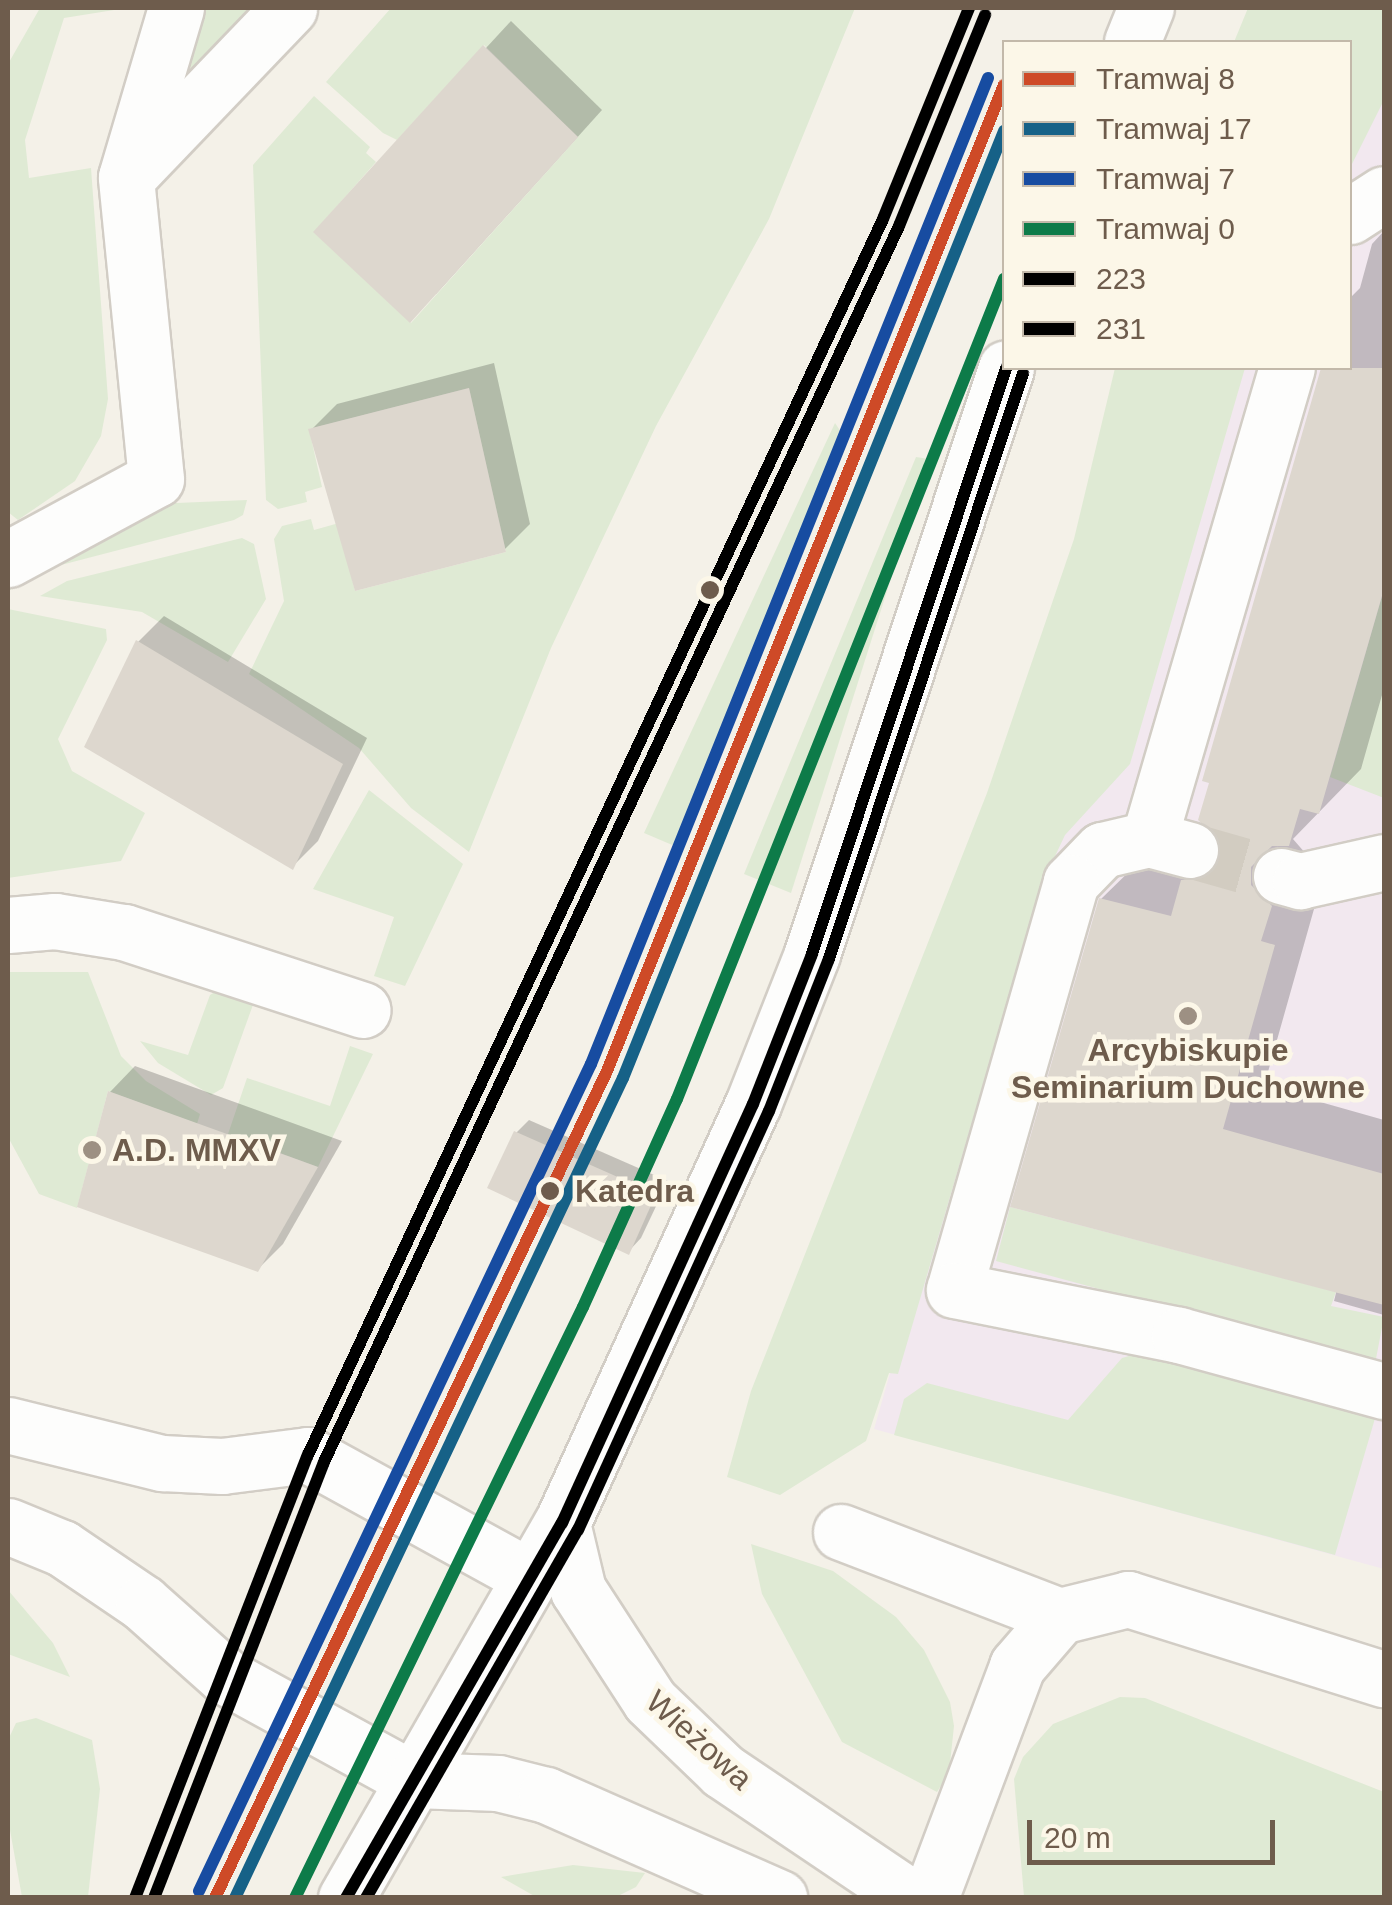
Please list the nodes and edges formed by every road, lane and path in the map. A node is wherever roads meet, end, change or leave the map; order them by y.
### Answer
1 (176, 8) edge
2 (288, 8) edge
3 (1146, 8) edge
4 (1133, 40) edge
5 (126, 177) junction
6 (1384, 194) edge
7 (1352, 215) edge
8 (1005, 370) edge
9 (1287, 370) edge
10 (8, 559) edge
11 (1384, 862) edge
12 (1281, 876) tunnel mouth
13 (8, 925) edge
14 (363, 1010) dead end
15 (1384, 1391) edge
16 (8, 1425) edge
17 (562, 1522) junction
18 (8, 1526) edge
19 (841, 1532) dead end
20 (530, 1577) junction
21 (1060, 1616) junction
22 (1384, 1679) edge
23 (414, 1780) junction
24 (346, 1898) edge
25 (779, 1898) edge
26 (910, 1898) edge
27 (930, 1898) edge

1 - 5 street
2 - 5 street
3 - 4 street
5 - 10 street
6 - 7 street
8 - 17 street
9 - 15 street
11 - 12 street
13 - 14 street
16 - 20 street
17 - 20 street
17 - 26 street, Wieżowa
18 - 23 street
19 - 21 street
20 - 23 street
21 - 22 street
21 - 27 street
23 - 24 street
23 - 25 street

